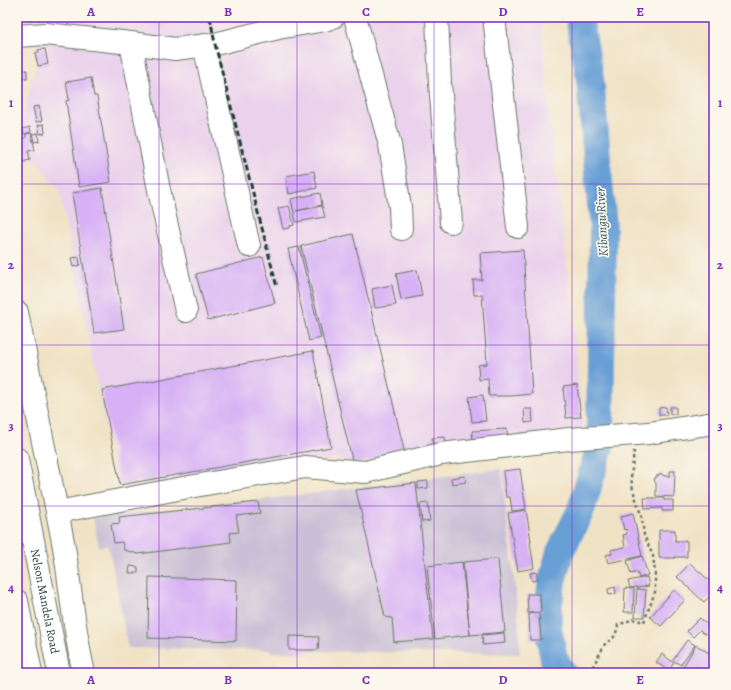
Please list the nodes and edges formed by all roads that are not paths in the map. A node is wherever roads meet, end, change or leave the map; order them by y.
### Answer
1 (355, 17) edge
2 (437, 17) edge
3 (494, 17) edge
4 (328, 18) edge
5 (277, 22) edge
6 (17, 36) edge
7 (131, 43) junction
8 (204, 45) junction
9 (451, 222) dead end
10 (518, 227) dead end
11 (401, 228) dead end
12 (249, 246) dead end
13 (186, 311) dead end
14 (17, 312) edge
15 (714, 423) edge
16 (17, 459) edge
17 (57, 512) junction
18 (17, 601) edge
19 (31, 673) edge
20 (59, 673) edge
21 (84, 673) edge

1 - 11 street
2 - 9 street
3 - 10 street
4 - 5 street
5 - 8 street
6 - 7 street
7 - 8 street
7 - 13 street
8 - 12 street
14 - 17 street
15 - 17 street
16 - 20 street, Nelson Mandela Road
17 - 21 street
18 - 19 street

